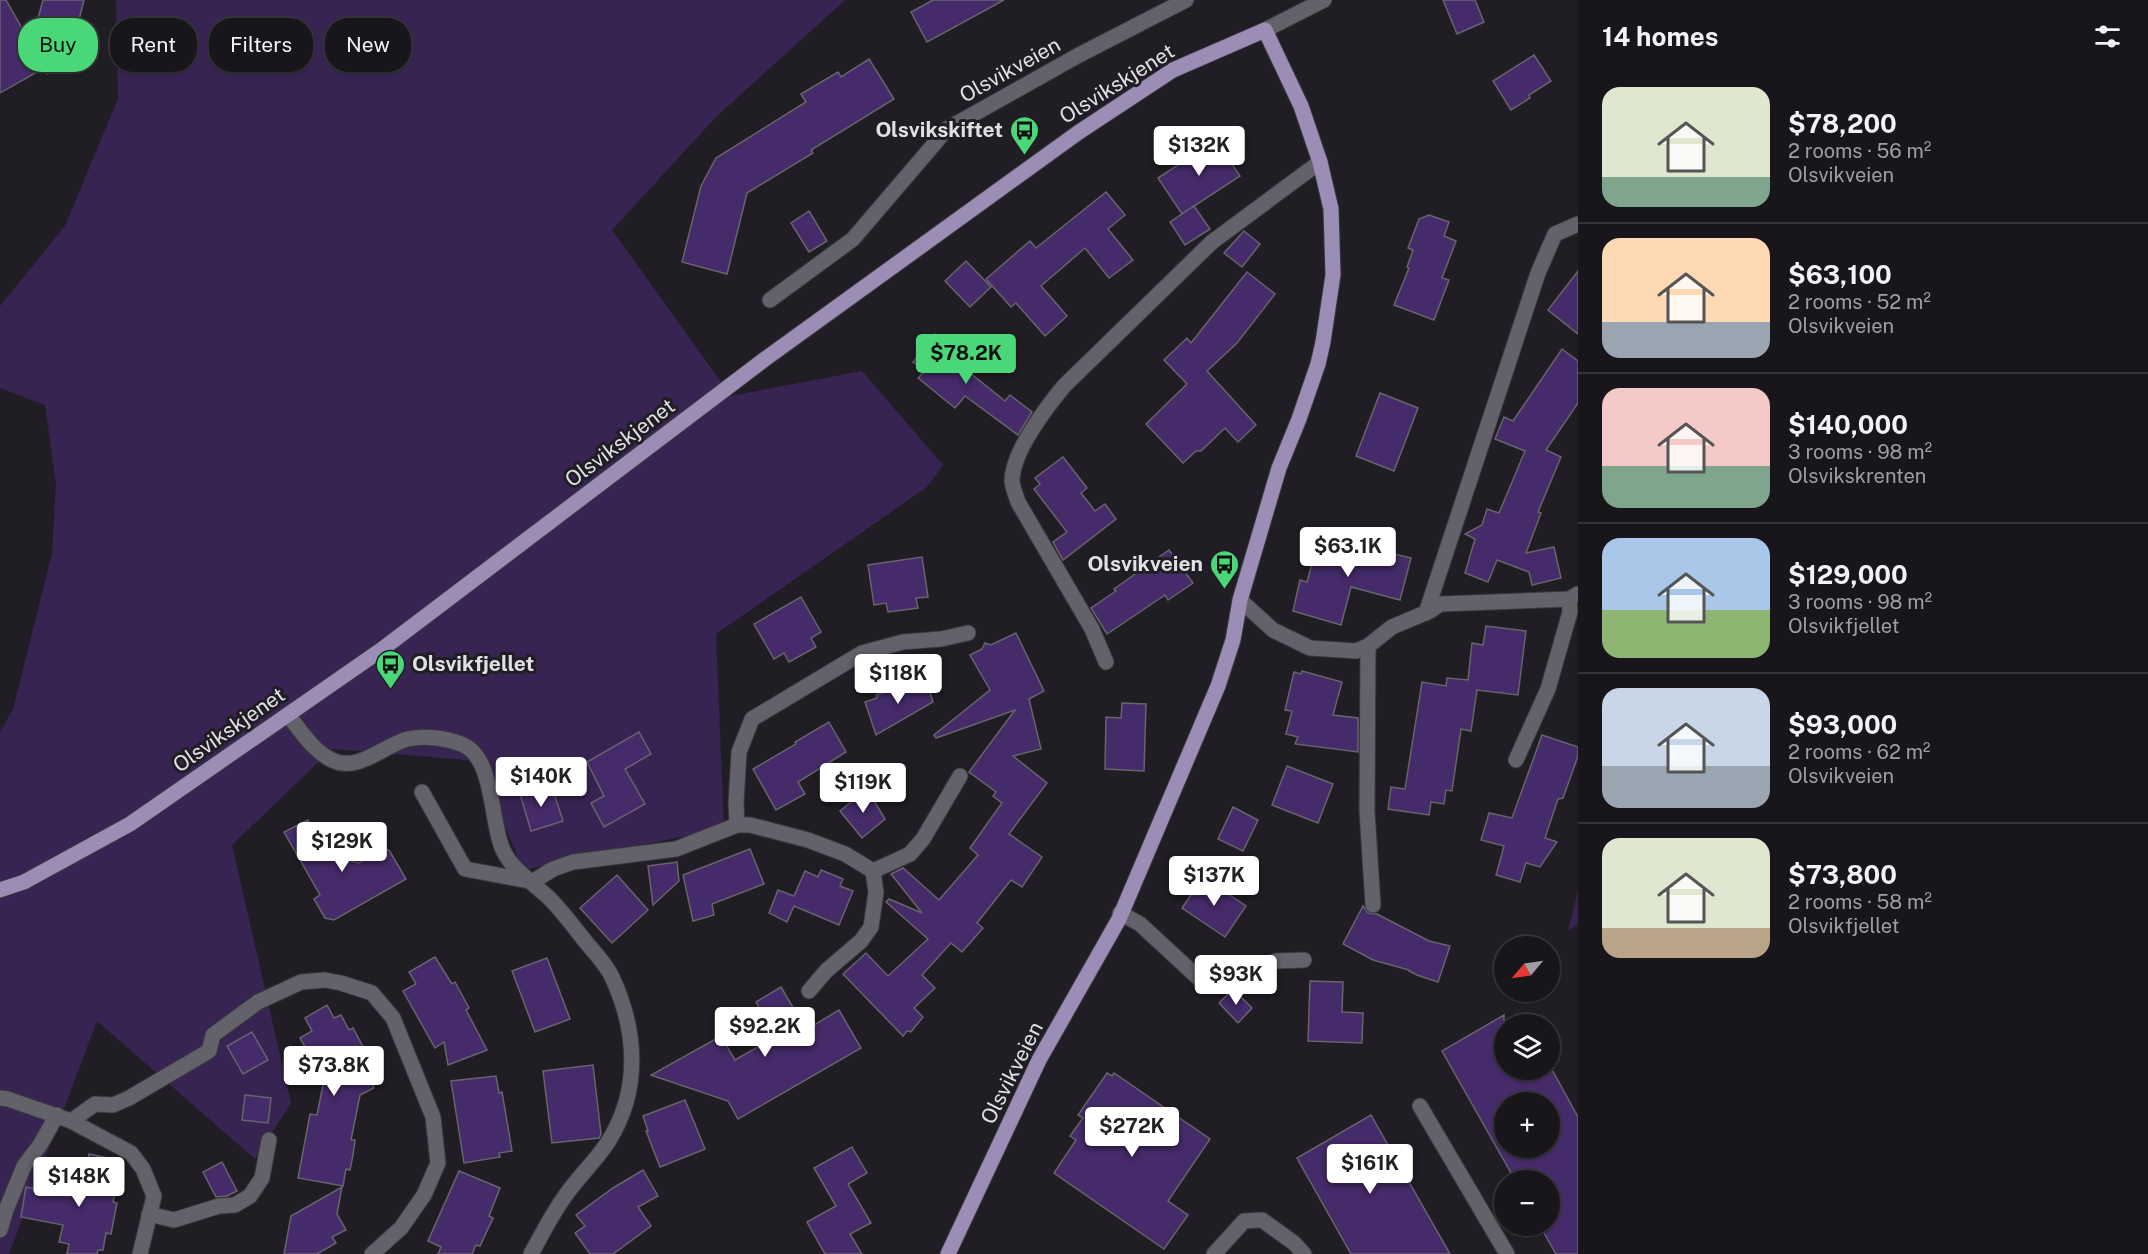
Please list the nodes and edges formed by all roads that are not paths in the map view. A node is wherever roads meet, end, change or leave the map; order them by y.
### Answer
1 (1186, 0) edge
2 (1324, 0) edge
3 (1265, 30) junction
4 (1320, 162) junction
5 (1578, 224) edge
6 (770, 300) dead end
7 (1574, 596) edge
8 (1240, 600) junction
9 (1425, 614) junction
10 (968, 633) dead end
11 (1368, 646) junction
12 (1106, 663) dead end
13 (288, 715) junction
14 (1516, 760) dead end
15 (960, 776) dead end
16 (422, 792) dead end
17 (737, 825) junction
18 (873, 871) junction
19 (532, 882) junction
20 (0, 890) edge
21 (1373, 905) dead end
22 (1120, 913) junction
23 (1304, 960) dead end
24 (809, 991) dead end
25 (0, 1098) edge
26 (1420, 1106) dead end
27 (64, 1118) junction
28 (269, 1140) dead end
29 (150, 1214) junction
30 (0, 1230) edge
31 (140, 1254) edge
32 (372, 1254) edge
33 (531, 1254) edge
34 (948, 1254) edge
35 (1214, 1254) edge
36 (1304, 1254) edge
37 (1508, 1254) edge

1 - 6 street, Olsvikveien
2 - 3 street
3 - 4 main road, Olsvikveien
3 - 13 main road, Olsvikskjenet
4 - 8 main road, Olsvikveien
4 - 12 street
5 - 9 street
7 - 9 street
7 - 14 street
8 - 11 street
8 - 22 main road, Olsvikveien
9 - 11 street
10 - 17 street
11 - 21 street
13 - 19 street
13 - 20 main road, Olsvikskjenet
15 - 18 street
16 - 19 street
17 - 18 street
17 - 19 street
18 - 24 street
19 - 33 street
22 - 23 street
22 - 34 main road, Olsvikveien
25 - 27 street
26 - 37 street
27 - 29 street
27 - 30 street
27 - 32 street
28 - 29 street
29 - 31 street
35 - 36 street

